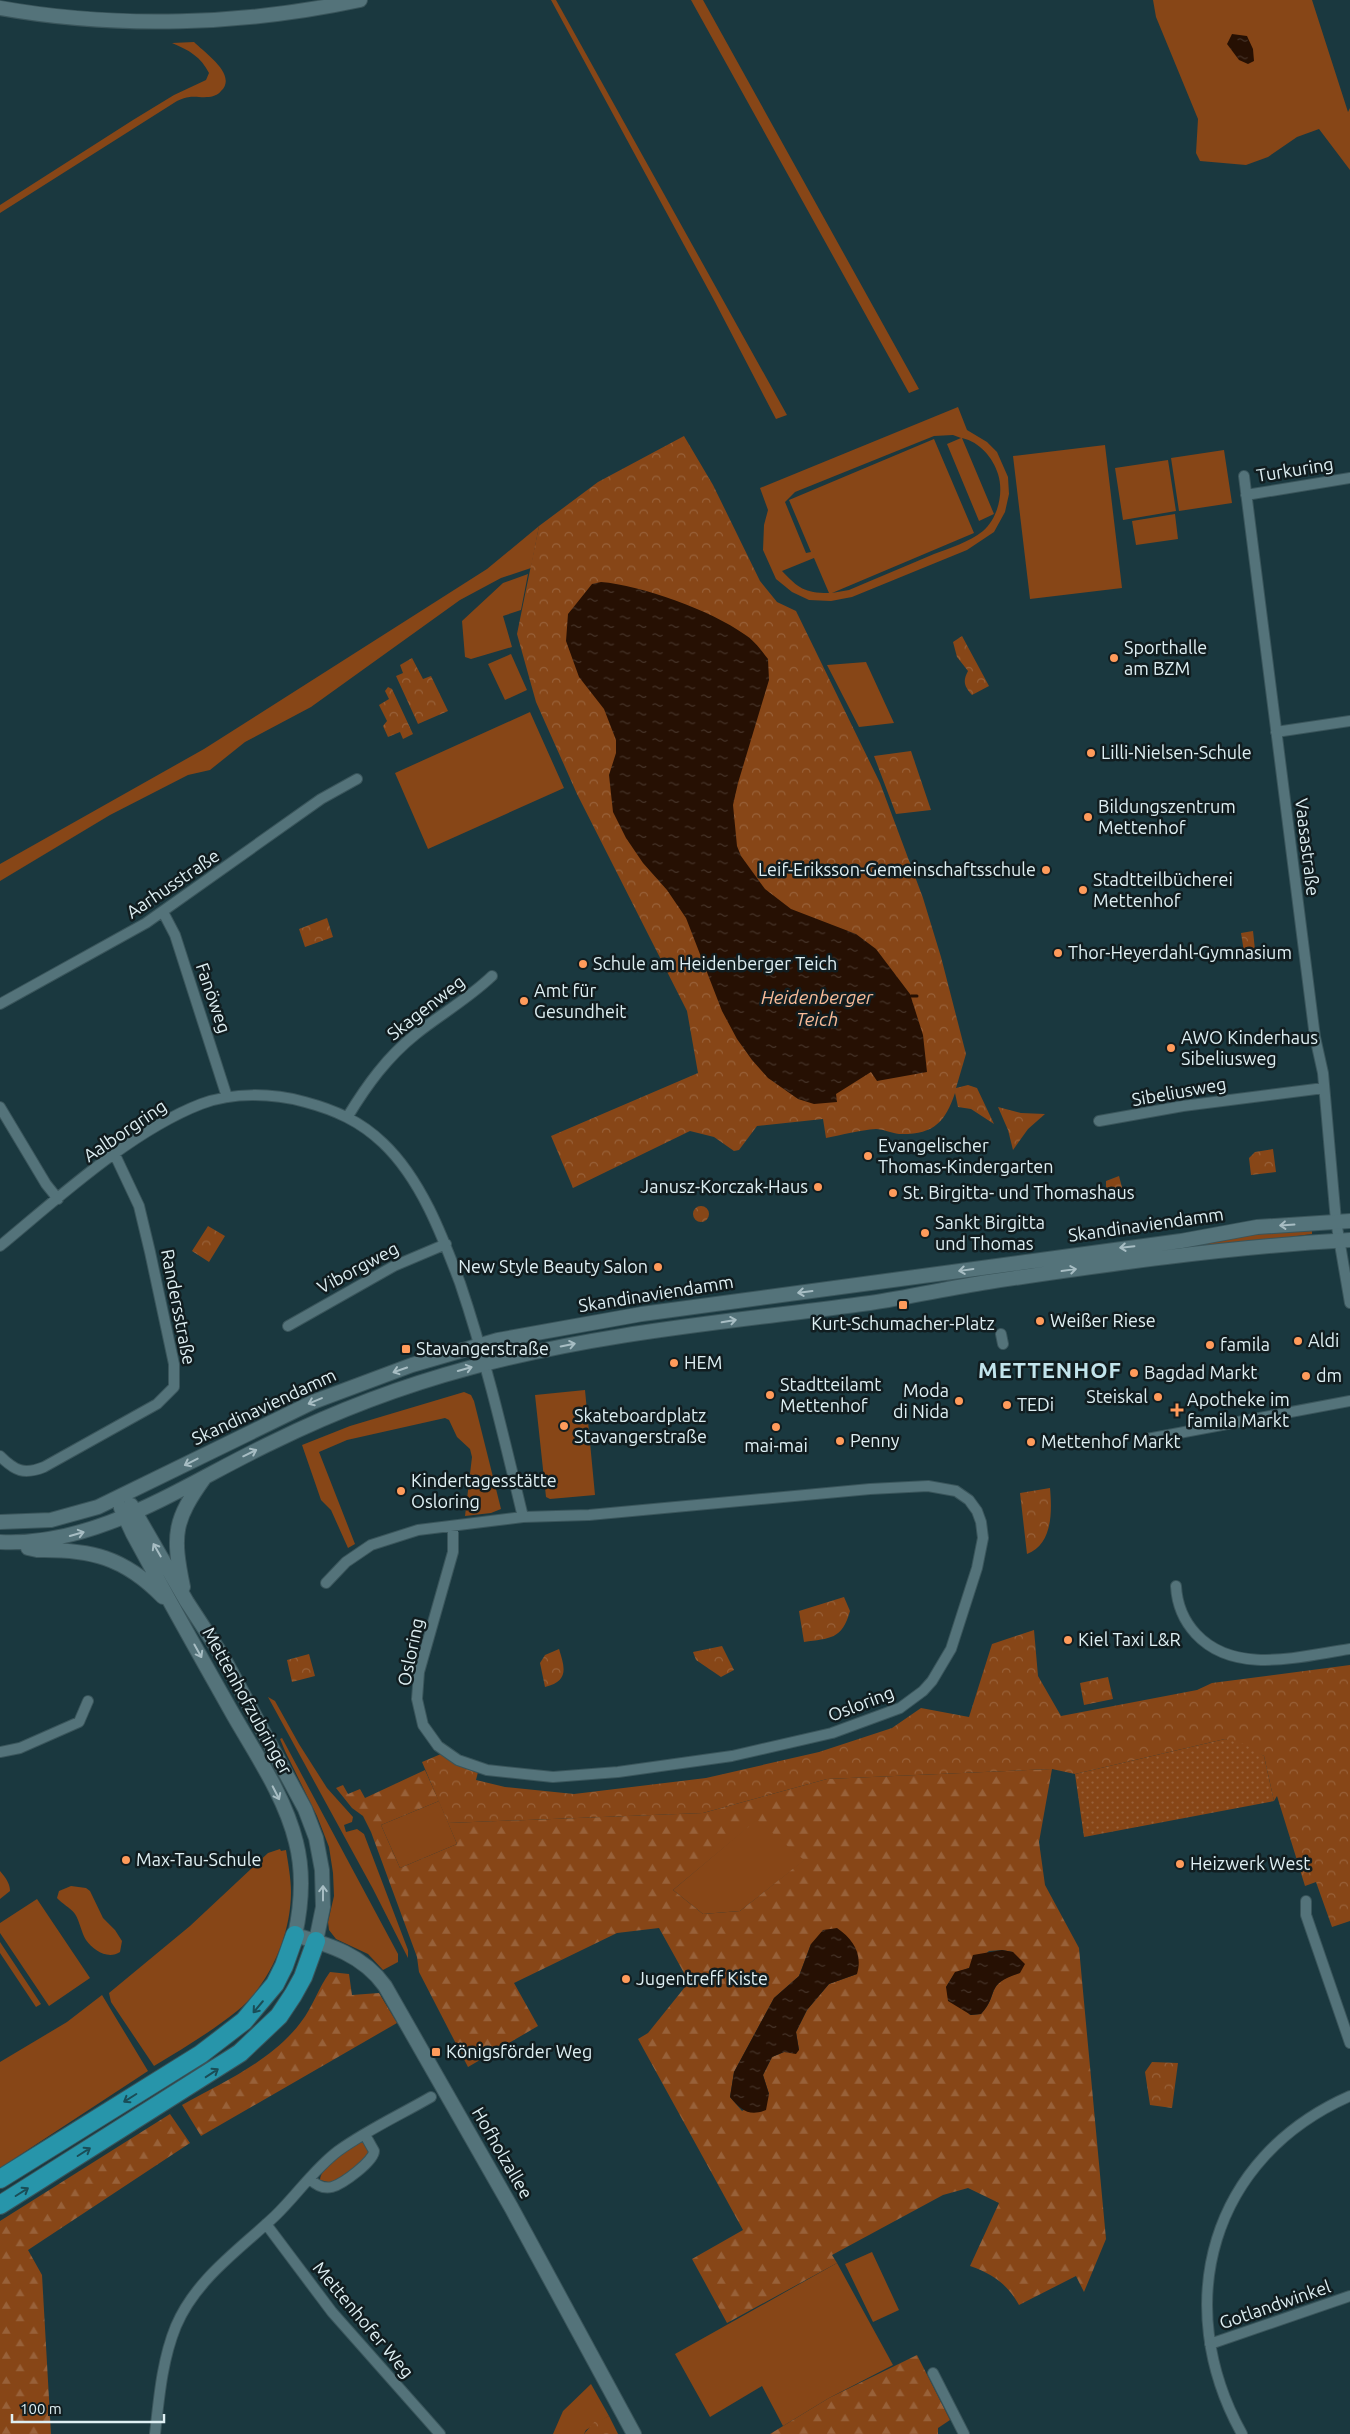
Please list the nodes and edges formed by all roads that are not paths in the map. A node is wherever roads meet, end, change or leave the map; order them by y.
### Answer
1 (360, 0) edge
2 (0, 8) edge
3 (1244, 476) dead end
4 (1350, 478) edge
5 (1246, 495) junction
6 (1350, 721) edge
7 (1276, 732) junction
8 (357, 779) dead end
9 (163, 912) junction
10 (492, 976) dead end
11 (0, 1004) edge
12 (1324, 1088) junction
13 (227, 1098) junction
14 (0, 1107) edge
15 (348, 1116) junction
16 (1099, 1121) dead end
17 (115, 1155) junction
18 (58, 1199) junction
19 (1343, 1221) edge
20 (1345, 1240) edge
21 (446, 1244) junction
22 (0, 1246) edge
23 (1350, 1303) edge
24 (288, 1326) dead end
25 (480, 1344) junction
26 (486, 1364) junction
27 (1350, 1401) edge
28 (1147, 1439) dead end
29 (0, 1456) edge
30 (207, 1474) junction
31 (121, 1497) junction
32 (129, 1514) junction
33 (523, 1517) junction
34 (0, 1522) edge
35 (453, 1526) junction
36 (6, 1542) edge
37 (326, 1583) dead end
38 (1176, 1586) dead end
39 (187, 1602) junction
40 (174, 1608) junction
41 (1350, 1649) edge
42 (88, 1702) dead end
43 (0, 1752) edge
44 (1306, 1901) dead end
45 (295, 1935) junction
46 (316, 1941) junction
47 (1350, 2043) edge
48 (1350, 2096) edge
49 (431, 2097) dead end
50 (365, 2135) junction
51 (0, 2179) edge
52 (310, 2179) junction
53 (0, 2205) edge
54 (266, 2224) junction
55 (1350, 2296) edge
56 (1210, 2344) junction
57 (933, 2373) dead end
58 (155, 2434) edge
59 (440, 2434) edge
60 (634, 2434) edge
61 (964, 2434) edge
62 (1242, 2434) edge

1 - 2 main road
3 - 5 street, Vaasastraße
4 - 5 street, Turkuring
5 - 7 street, Vaasastraße
6 - 7 street
7 - 12 street, Vaasastraße
8 - 9 street, Aarhusstraße
9 - 11 street, Aarhusstraße
9 - 13 street, Fanöweg
10 - 15 street, Skagenweg
12 - 16 street, Sibeliusweg
12 - 19 street, Vaasastraße
13 - 15 street, Aalborgring
13 - 17 street, Aalborgring
14 - 18 street
15 - 21 street, Aalborgring
17 - 18 street, Aalborgring
17 - 29 street, Randersstraße
18 - 22 street, Aalborgring
19 - 20 street, Vaasastraße
19 -> 25 main road, Skandinaviendamm
20 - 23 street, Vaasastraße
26 -> 20 main road, Skandinaviendamm
21 - 24 street, Viborgweg
21 - 25 street, Aalborgring
25 - 26 street
25 -> 31 main road, Skandinaviendamm
30 -> 26 main road, Skandinaviendamm
26 - 33 street
27 - 28 street
30 - 32 main road, Skandinaviendamm
30 - 39 main road, Skandinaviendamm
31 - 32 main road, Mettenhofzubringer
31 - 34 main road, Skandinaviendamm
36 -> 32 main road, Skandinaviendamm
39 -> 32 main road, Mettenhofzubringer
32 - 40 main road, Mettenhofzubringer
33 - 35 street, Osloring
33 - 35 street, Osloring
35 - 37 street, Osloring
36 - 40 main road
38 - 41 street
46 -> 39 main road, Mettenhofzubringer
40 -> 45 main road, Mettenhofzubringer
42 - 43 street
44 - 47 street
45 - 46 main road, Hofholzallee
45 -> 51 highway
53 -> 46 highway
46 - 60 main road, Hofholzallee
48 - 56 street
49 - 50 street
50 - 52 street
50 - 52 street
52 - 54 street
54 - 58 street
54 - 59 street, Mettenhofer Weg
55 - 56 street, Gotlandwinkel
56 - 62 street
57 - 61 street

